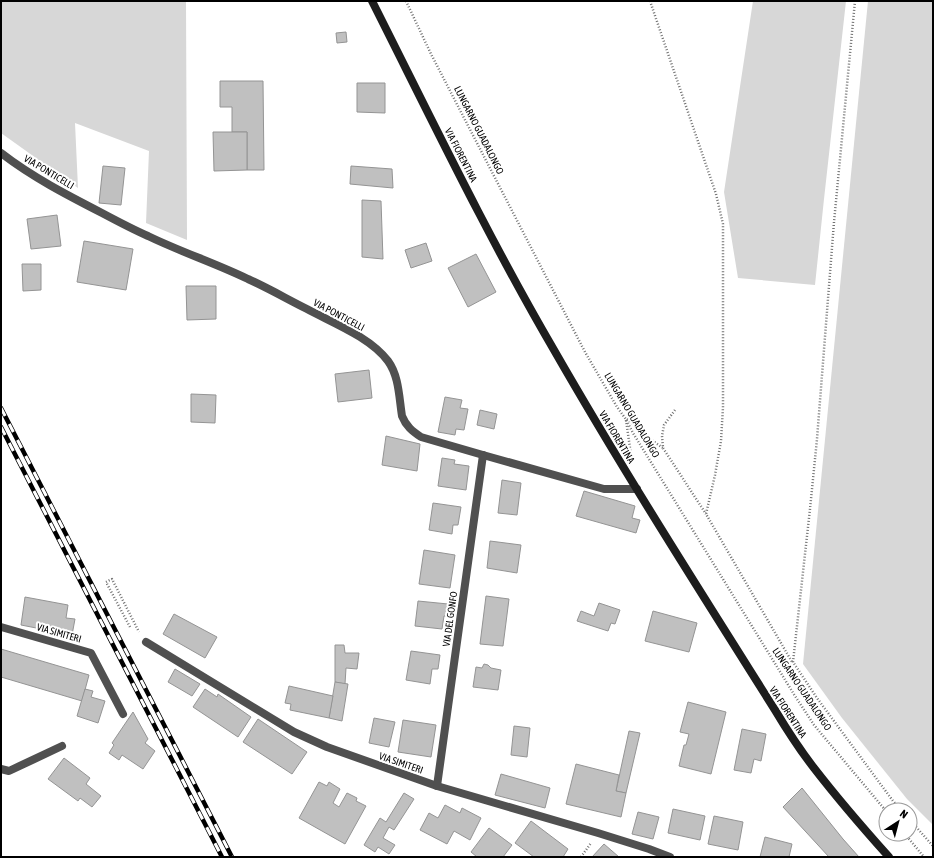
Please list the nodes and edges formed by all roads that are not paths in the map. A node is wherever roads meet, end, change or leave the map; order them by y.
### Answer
1 (372, 1) edge
2 (1, 152) edge
3 (483, 456) junction
4 (637, 489) junction
5 (1, 627) edge
6 (146, 642) road end
7 (123, 714) dead end
8 (62, 746) dead end
9 (1, 769) edge
10 (437, 786) junction
11 (670, 857) edge
12 (889, 857) edge

1 - 4 main road, VIA FIORENTINA
2 - 3 street, VIA PONTICELLI
3 - 4 street, VIA PONTICELLI
3 - 10 street, VIA DEL GONFO
4 - 12 main road, VIA FIORENTINA
5 - 7 street, VIA SIMITERI
6 - 10 street, VIA SIMITERI
8 - 9 street
10 - 11 street, VIA SIMITERI

